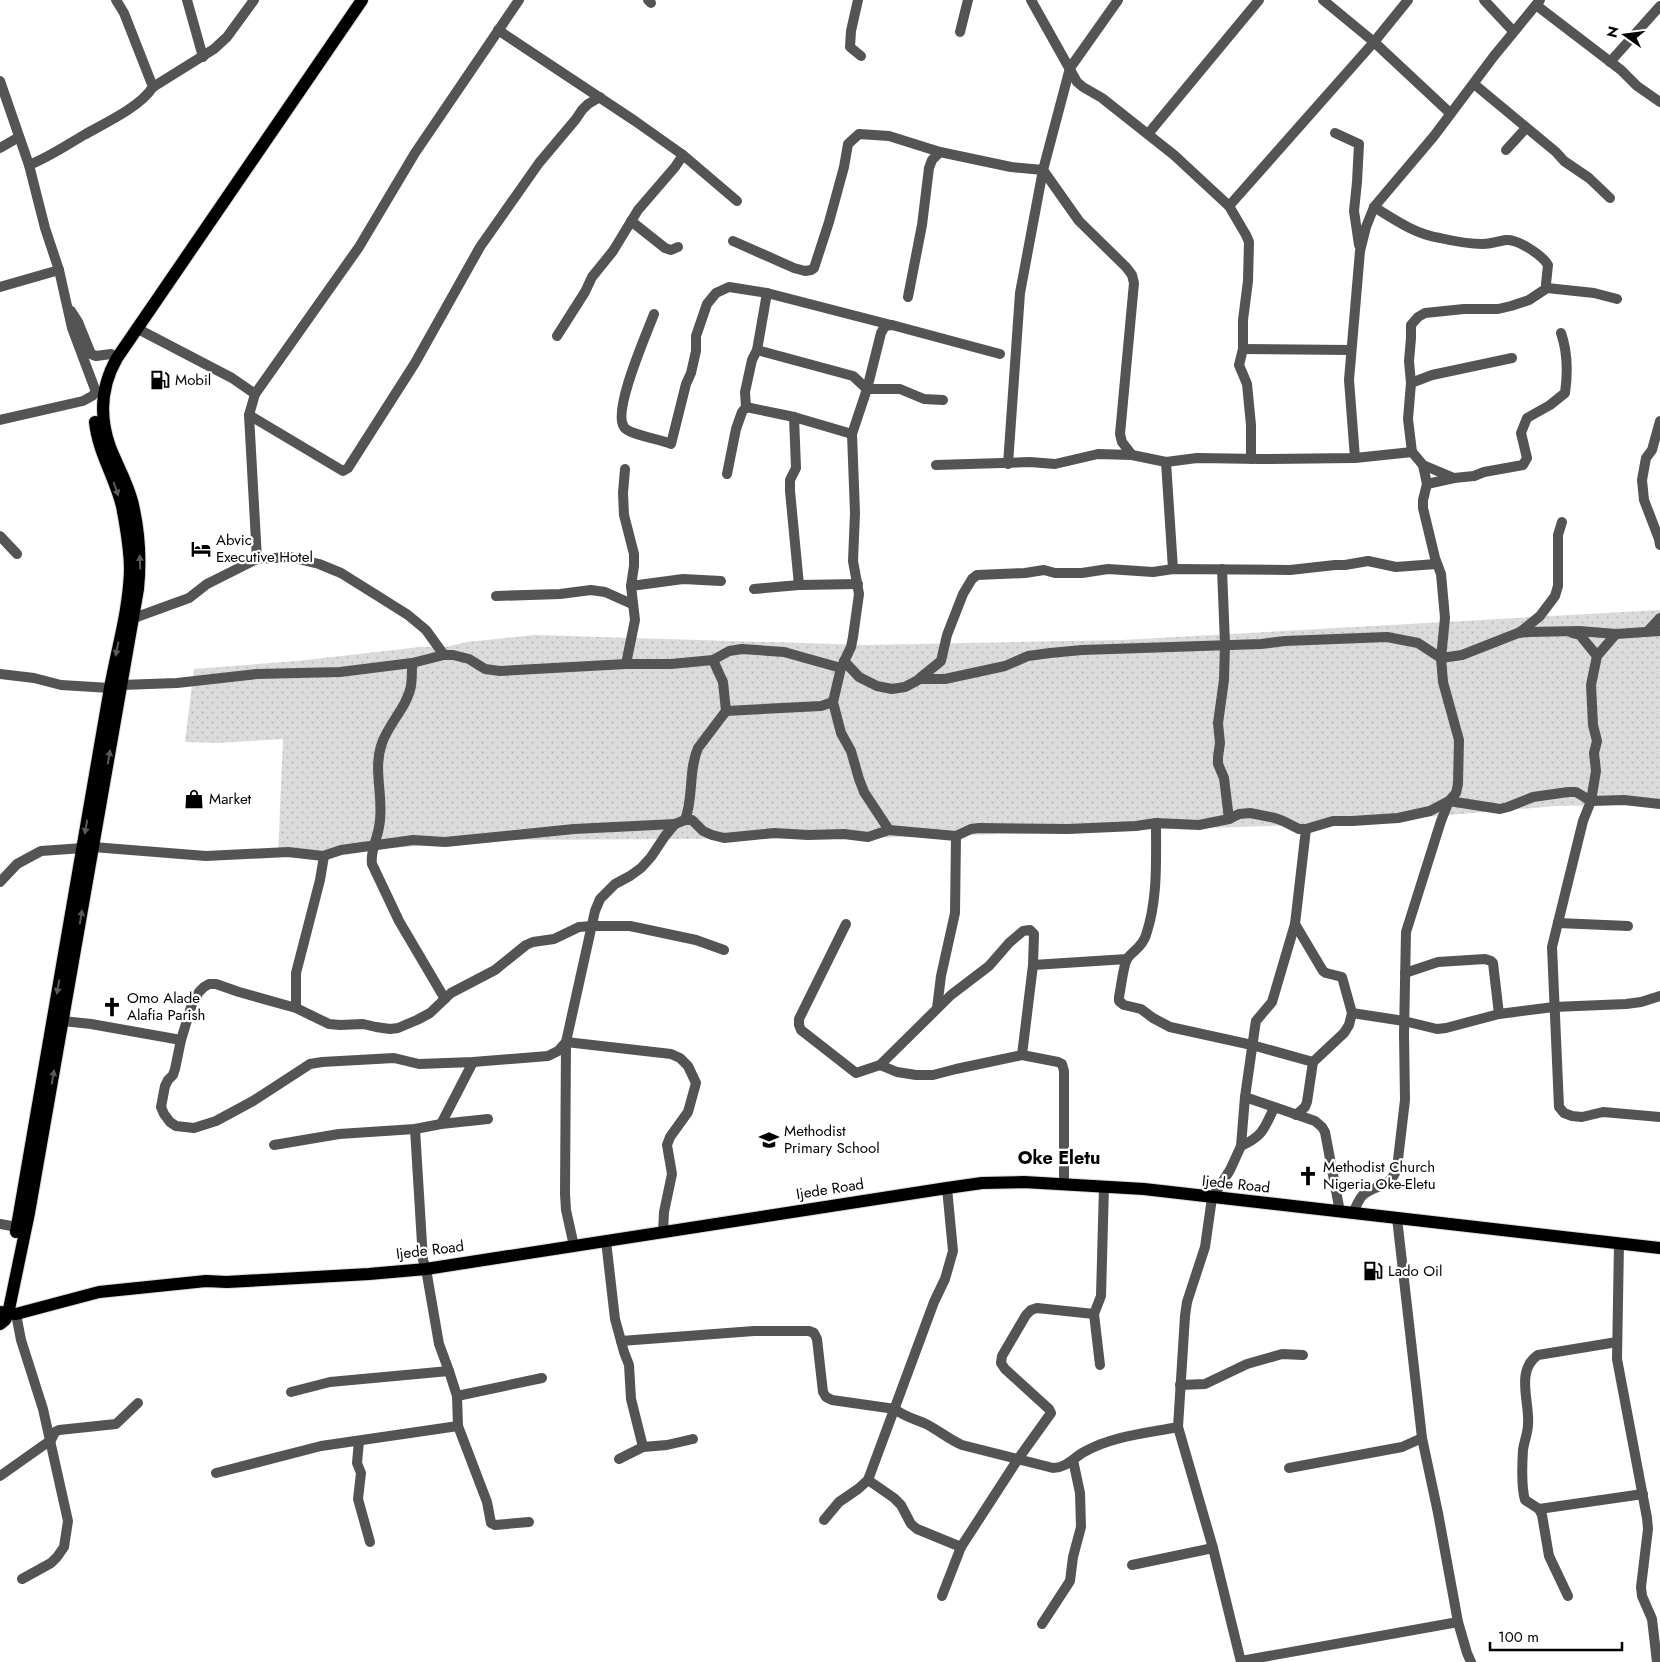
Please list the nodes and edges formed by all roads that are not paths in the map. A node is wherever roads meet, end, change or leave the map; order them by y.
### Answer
1 (116, 0) edge
2 (187, 0) edge
3 (254, 0) edge
4 (353, 0) edge
5 (362, 0) edge
6 (519, 0) edge
7 (858, 0) edge
8 (968, 0) edge
9 (1031, 0) edge
10 (1118, 0) edge
11 (1259, 0) edge
12 (1323, 0) edge
13 (1408, 0) edge
14 (1484, 0) edge
15 (1538, 3) edge
16 (1660, 6) edge
17 (498, 30) junction
18 (1514, 31) junction
19 (960, 32) dead end
20 (1374, 42) junction
21 (203, 56) junction
22 (861, 56) dead end
23 (1610, 62) junction
24 (1070, 68) junction
25 (0, 81) edge
26 (301, 83) junction
27 (1474, 84) junction
28 (153, 87) junction
29 (600, 97) junction
30 (1660, 102) edge
31 (1450, 114) junction
32 (1526, 128) junction
33 (1148, 134) junction
34 (1334, 134) dead end
35 (19, 137) junction
36 (0, 148) edge
37 (1506, 150) dead end
38 (940, 152) junction
39 (682, 155) junction
40 (29, 165) junction
41 (1043, 170) junction
42 (1610, 198) dead end
43 (737, 201) dead end
44 (1229, 206) junction
45 (1374, 207) junction
46 (631, 221) junction
47 (733, 241) dead end
48 (678, 246) dead end
49 (1360, 250) junction
50 (59, 270) junction
51 (0, 287) edge
52 (1547, 288) junction
53 (766, 293) junction
54 (908, 297) dead end
55 (1617, 299) dead end
56 (68, 306) junction
57 (654, 314) dead end
58 (892, 325) junction
59 (138, 329) junction
60 (1561, 333) dead end
61 (557, 336) dead end
62 (1243, 349) junction
63 (757, 350) junction
64 (1351, 350) junction
65 (111, 354) junction
66 (1000, 354) dead end
67 (1512, 358) dead end
68 (1411, 383) junction
69 (867, 389) junction
70 (96, 392) junction
71 (255, 394) junction
72 (943, 400) dead end
73 (746, 407) junction
74 (249, 415) junction
75 (794, 417) junction
76 (0, 420) edge
77 (1660, 421) edge
78 (852, 434) junction
79 (1412, 452) junction
80 (1132, 455) junction
81 (1355, 458) junction
82 (1251, 459) junction
83 (1166, 462) junction
84 (1008, 464) junction
85 (936, 465) dead end
86 (1423, 465) junction
87 (625, 469) dead end
88 (727, 474) dead end
89 (1454, 478) junction
90 (1427, 484) junction
91 (1562, 522) dead end
92 (0, 536) edge
93 (1660, 545) edge
94 (17, 554) dead end
95 (256, 559) junction
96 (1436, 564) junction
97 (1173, 569) junction
98 (1222, 570) junction
99 (721, 581) dead end
100 (858, 584) junction
101 (799, 585) junction
102 (632, 586) junction
103 (754, 589) dead end
104 (496, 596) dead end
105 (632, 604) junction
106 (134, 618) junction
107 (1660, 618) edge
108 (1649, 630) junction
109 (1660, 631) edge
110 (1569, 632) junction
111 (1518, 633) junction
112 (1616, 634) junction
113 (1225, 644) junction
114 (444, 655) junction
115 (1597, 656) junction
116 (1441, 658) junction
117 (713, 660) junction
118 (412, 662) junction
119 (626, 664) junction
120 (842, 664) junction
121 (0, 674) edge
122 (920, 679) junction
123 (115, 686) junction
124 (833, 702) junction
125 (726, 711) junction
126 (1449, 801) junction
127 (1591, 801) junction
128 (1660, 804) edge
129 (1430, 811) junction
130 (688, 817) junction
131 (1229, 818) junction
132 (1442, 821) junction
133 (1156, 823) junction
134 (675, 824) junction
135 (889, 830) junction
136 (1306, 830) junction
137 (956, 836) junction
138 (375, 844) junction
139 (88, 848) junction
140 (324, 856) junction
141 (0, 882) edge
142 (1558, 923) junction
143 (846, 924) dead end
144 (1295, 924) junction
145 (593, 926) junction
146 (1628, 926) dead end
147 (724, 950) dead end
148 (1127, 959) junction
149 (1033, 965) junction
150 (1404, 973) junction
151 (1660, 996) edge
152 (445, 999) junction
153 (1554, 1007) junction
154 (296, 1008) junction
155 (937, 1008) junction
156 (1352, 1013) junction
157 (1499, 1014) junction
158 (63, 1021) junction
159 (1404, 1021) junction
160 (181, 1040) junction
161 (566, 1042) junction
162 (1252, 1045) junction
163 (1022, 1056) junction
164 (473, 1062) junction
165 (1313, 1062) junction
166 (880, 1065) junction
167 (1245, 1097) junction
168 (1274, 1108) junction
169 (1296, 1116) junction
170 (1660, 1117) edge
171 (488, 1119) dead end
172 (441, 1124) junction
173 (415, 1129) junction
174 (274, 1146) dead end
175 (1241, 1146) junction
176 (1064, 1183) junction
177 (1104, 1186) junction
178 (947, 1188) junction
179 (1212, 1198) junction
180 (1347, 1212) junction
181 (1397, 1218) junction
182 (0, 1224) edge
183 (17, 1227) junction
184 (663, 1232) junction
185 (606, 1241) junction
186 (1619, 1243) junction
187 (574, 1246) junction
188 (1660, 1248) edge
189 (426, 1269) junction
190 (1094, 1314) junction
191 (5, 1315) edge
192 (621, 1341) junction
193 (1618, 1342) junction
194 (1303, 1355) dead end
195 (1100, 1365) dead end
196 (449, 1371) junction
197 (542, 1378) dead end
198 (1180, 1385) junction
199 (291, 1392) dead end
200 (457, 1396) junction
201 (138, 1403) dead end
202 (895, 1409) junction
203 (458, 1426) junction
204 (1178, 1427) junction
205 (1422, 1438) junction
206 (693, 1439) dead end
207 (51, 1440) junction
208 (359, 1441) junction
209 (643, 1446) junction
210 (618, 1459) dead end
211 (1018, 1459) junction
212 (1073, 1460) junction
213 (1289, 1468) dead end
214 (216, 1473) dead end
215 (0, 1476) edge
216 (868, 1480) junction
217 (1643, 1494) junction
218 (1539, 1508) junction
219 (824, 1520) dead end
220 (529, 1522) dead end
221 (370, 1542) dead end
222 (961, 1547) junction
223 (1213, 1548) junction
224 (1132, 1565) dead end
225 (22, 1579) dead end
226 (942, 1596) dead end
227 (1568, 1596) dead end
228 (1656, 1619) edge
229 (1458, 1622) junction
230 (1042, 1624) dead end
231 (1241, 1661) edge
232 (1471, 1662) edge
233 (1657, 1662) edge

1 - 28 street
2 - 21 street
3 - 21 street
4 - 26 main road
5 - 26 main road
6 - 17 street
7 - 22 street
8 - 19 street
9 - 24 street
10 - 24 street
11 - 33 street
12 - 20 street
13 - 20 street
14 - 18 street
15 - 18 street
15 - 23 street
16 - 23 street
17 - 29 street
17 - 71 street
18 - 27 street
20 - 31 street
20 - 44 street
21 - 28 street
23 - 30 street
24 - 33 street
24 - 41 street
25 - 35 street
26 - 59 main road
26 - 65 main road
27 - 31 street
27 - 32 street
28 - 40 street
29 - 39 street
29 - 74 street
31 - 45 street
32 - 37 street
32 - 42 street
33 - 44 street
34 - 49 street
35 - 36 street
35 - 40 street
38 - 41 street
38 - 47 street
38 - 54 street
39 - 43 street
39 - 46 street
40 - 50 street
41 - 80 street
41 - 84 street
44 - 62 street
45 - 49 street
45 - 52 street
46 - 48 street
46 - 61 street
49 - 64 street
50 - 51 street
50 - 56 street
52 - 55 street
52 - 68 street
53 - 57 street
53 - 58 street
53 - 63 street
56 - 65 street
56 - 70 street
58 - 66 street
58 - 69 street
59 - 71 street
106 -> 59 main road
60 - 89 street
62 - 64 street
62 - 82 street
63 - 69 street
63 - 73 street
64 - 81 street
65 - 70 main road
67 - 68 street
68 - 79 street
69 - 72 street
69 - 78 street
70 - 76 street
70 -> 123 main road
71 - 74 street
73 - 75 street
73 - 88 street
74 - 95 street
75 - 78 street
75 - 101 street
77 - 93 street
78 - 100 street
79 - 81 street
79 - 86 street
80 - 83 street
80 - 84 street
81 - 82 street
82 - 83 street
83 - 97 street
84 - 85 street
86 - 89 street
86 - 90 street
87 - 102 street
89 - 90 street
90 - 96 street
91 - 111 street
92 - 94 street
95 - 106 street
95 - 114 street
96 - 98 street
96 - 116 street
97 - 98 street
97 - 122 street
98 - 113 street
99 - 102 street
100 - 101 street
100 - 120 street
101 - 103 street
102 - 105 street
104 - 105 street
105 - 119 street
106 - 123 main road
107 - 108 street
108 - 109 street
108 - 112 street
110 - 111 street
110 - 112 street
110 - 115 street
111 - 116 street
112 - 115 street
113 - 116 street
113 - 122 street
113 - 131 street
114 - 118 street
114 - 119 street
115 - 127 street
116 - 126 street
117 - 119 street
117 - 120 street
117 - 125 street
118 - 123 street
118 - 138 street
120 - 122 street
120 - 124 street
121 - 123 street
123 - 139 main road
124 - 125 street
124 - 135 street
125 - 130 street
126 - 127 street
126 - 129 street
126 - 132 street
127 - 128 street
127 - 142 street
129 - 132 street
129 - 136 street
130 - 134 street
130 - 135 street
131 - 133 street
131 - 136 street
132 - 150 street
133 - 137 street
133 - 148 street
134 - 138 street
134 - 145 street
135 - 137 street
136 - 144 street
137 - 155 street
138 - 140 street
138 - 152 street
139 - 140 street
139 - 141 street
158 -> 139 main road
139 -> 183 main road
140 - 154 street
142 - 146 street
142 - 153 street
143 - 166 street
144 - 156 street
144 - 162 street
145 - 147 street
145 - 152 street
145 - 161 street
148 - 149 street
148 - 162 street
149 - 155 street
149 - 163 street
150 - 157 street
150 - 159 street
151 - 153 street
152 - 154 street
153 - 157 street
153 - 170 street
154 - 160 street
155 - 166 street
156 - 159 street
156 - 165 street
157 - 159 street
158 - 160 street
191 -> 158 main road
159 - 180 street
160 - 164 street
161 - 164 street
161 - 184 street
161 - 187 street
162 - 165 street
162 - 167 street
163 - 166 street
163 - 176 street
164 - 172 street
165 - 169 street
167 - 168 street
167 - 175 street
168 - 169 street
168 - 175 street
169 - 180 street
171 - 172 street
172 - 173 street
173 - 174 street
173 - 189 street
175 - 179 street
176 - 177 main road, Ijede Road
176 - 178 main road, Ijede Road
177 - 179 main road, Ijede Road
177 - 190 street
178 - 184 main road, Ijede Road
178 - 202 street
179 - 180 main road, Ijede Road
179 - 198 street
180 - 181 main road, Ijede Road
181 - 186 main road, Ijede Road
181 - 205 street
182 - 183 street
183 - 191 main road
184 - 185 main road, Ijede Road
185 - 187 main road, Ijede Road
185 - 192 street
186 - 188 main road, Ijede Road
186 - 193 street
187 - 189 main road, Ijede Road
189 - 191 main road, Ijede Road
189 - 196 street
190 - 195 street
190 - 211 street
191 - 207 street
192 - 202 street
192 - 209 street
193 - 217 street
193 - 218 street
194 - 198 street
196 - 199 street
196 - 200 street
197 - 200 street
198 - 204 street
200 - 203 street
201 - 207 street
202 - 211 street
202 - 216 street
203 - 208 street
203 - 220 street
204 - 212 street
204 - 223 street
205 - 213 street
205 - 229 street
206 - 209 street
207 - 215 street
207 - 225 street
208 - 214 street
208 - 221 street
209 - 210 street
211 - 212 street
211 - 222 street
212 - 230 street
216 - 219 street
216 - 222 street
217 - 218 street
217 - 228 street
218 - 227 street
222 - 226 street
223 - 224 street
223 - 231 street
228 - 233 street
229 - 231 street
229 - 232 street

